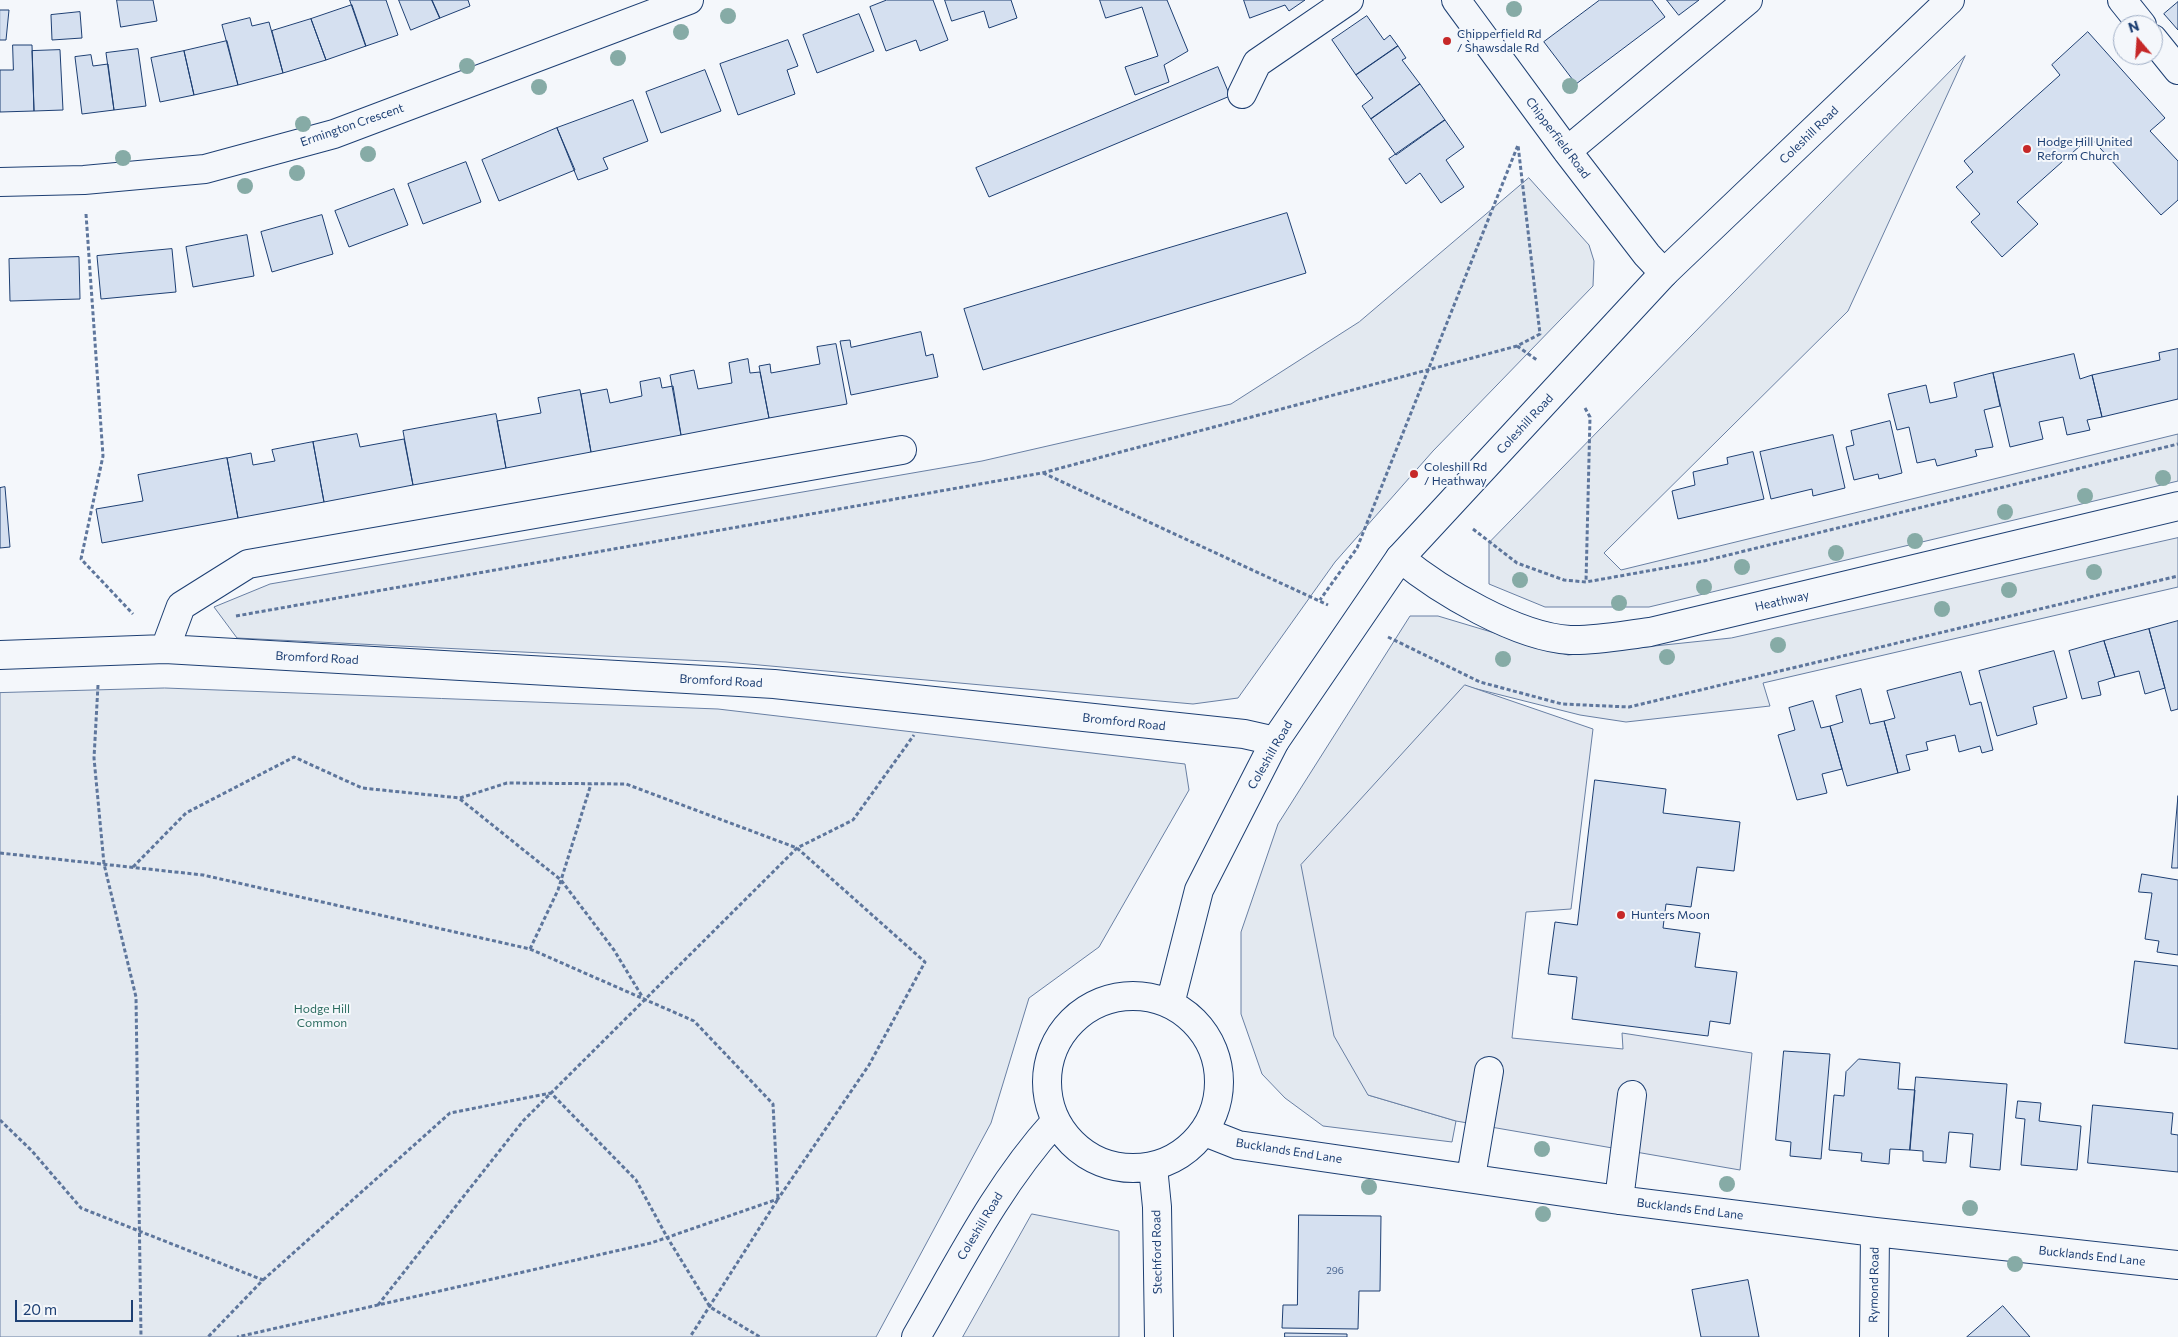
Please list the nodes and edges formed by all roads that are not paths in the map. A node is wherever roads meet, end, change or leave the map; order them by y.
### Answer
1 (689, 0) edge
2 (1349, 0) edge
3 (1456, 0) edge
4 (1748, 0) edge
5 (1950, 0) edge
6 (2122, 0) edge
7 (2134, 15) edge
8 (2163, 51) edge
9 (2178, 70) edge
10 (1242, 94) dead end
11 (1567, 150) junction
12 (0, 182) edge
13 (1664, 273) junction
14 (902, 450) dead end
15 (2178, 506) edge
16 (1400, 558) junction
17 (165, 649) junction
18 (0, 655) edge
19 (1275, 741) junction
20 (1170, 1004) junction
21 (1489, 1071) dead end
22 (1632, 1096) dead end
23 (1055, 1122) junction
24 (1205, 1132) junction
25 (1153, 1167) junction
26 (1472, 1177) junction
27 (1619, 1200) junction
28 (1875, 1232) junction
29 (2178, 1265) edge
30 (916, 1337) edge
31 (1159, 1337) edge
32 (1874, 1337) edge

1 - 12 street, Ermington Crescent
2 - 10 street
3 - 11 street, Chipperfield Road
4 - 11 street
5 - 13 street, Coleshill Road
6 - 7 street
8 - 9 street
11 - 13 street, Chipperfield Road
13 - 16 street, Coleshill Road
14 - 17 street
15 - 16 street, Heathway
16 - 19 street, Coleshill Road
17 - 18 street, Bromford Road
17 - 19 street, Bromford Road
19 - 20 street, Coleshill Road
20 - 23 street
20 - 24 street
21 - 26 street
22 - 27 street
23 - 25 street
23 - 30 street, Coleshill Road
24 - 25 street
24 - 26 street, Bucklands End Lane
25 - 31 street, Stechford Road
26 - 27 street, Bucklands End Lane
27 - 28 street, Bucklands End Lane
28 - 29 street, Bucklands End Lane
28 - 32 street, Rymond Road

